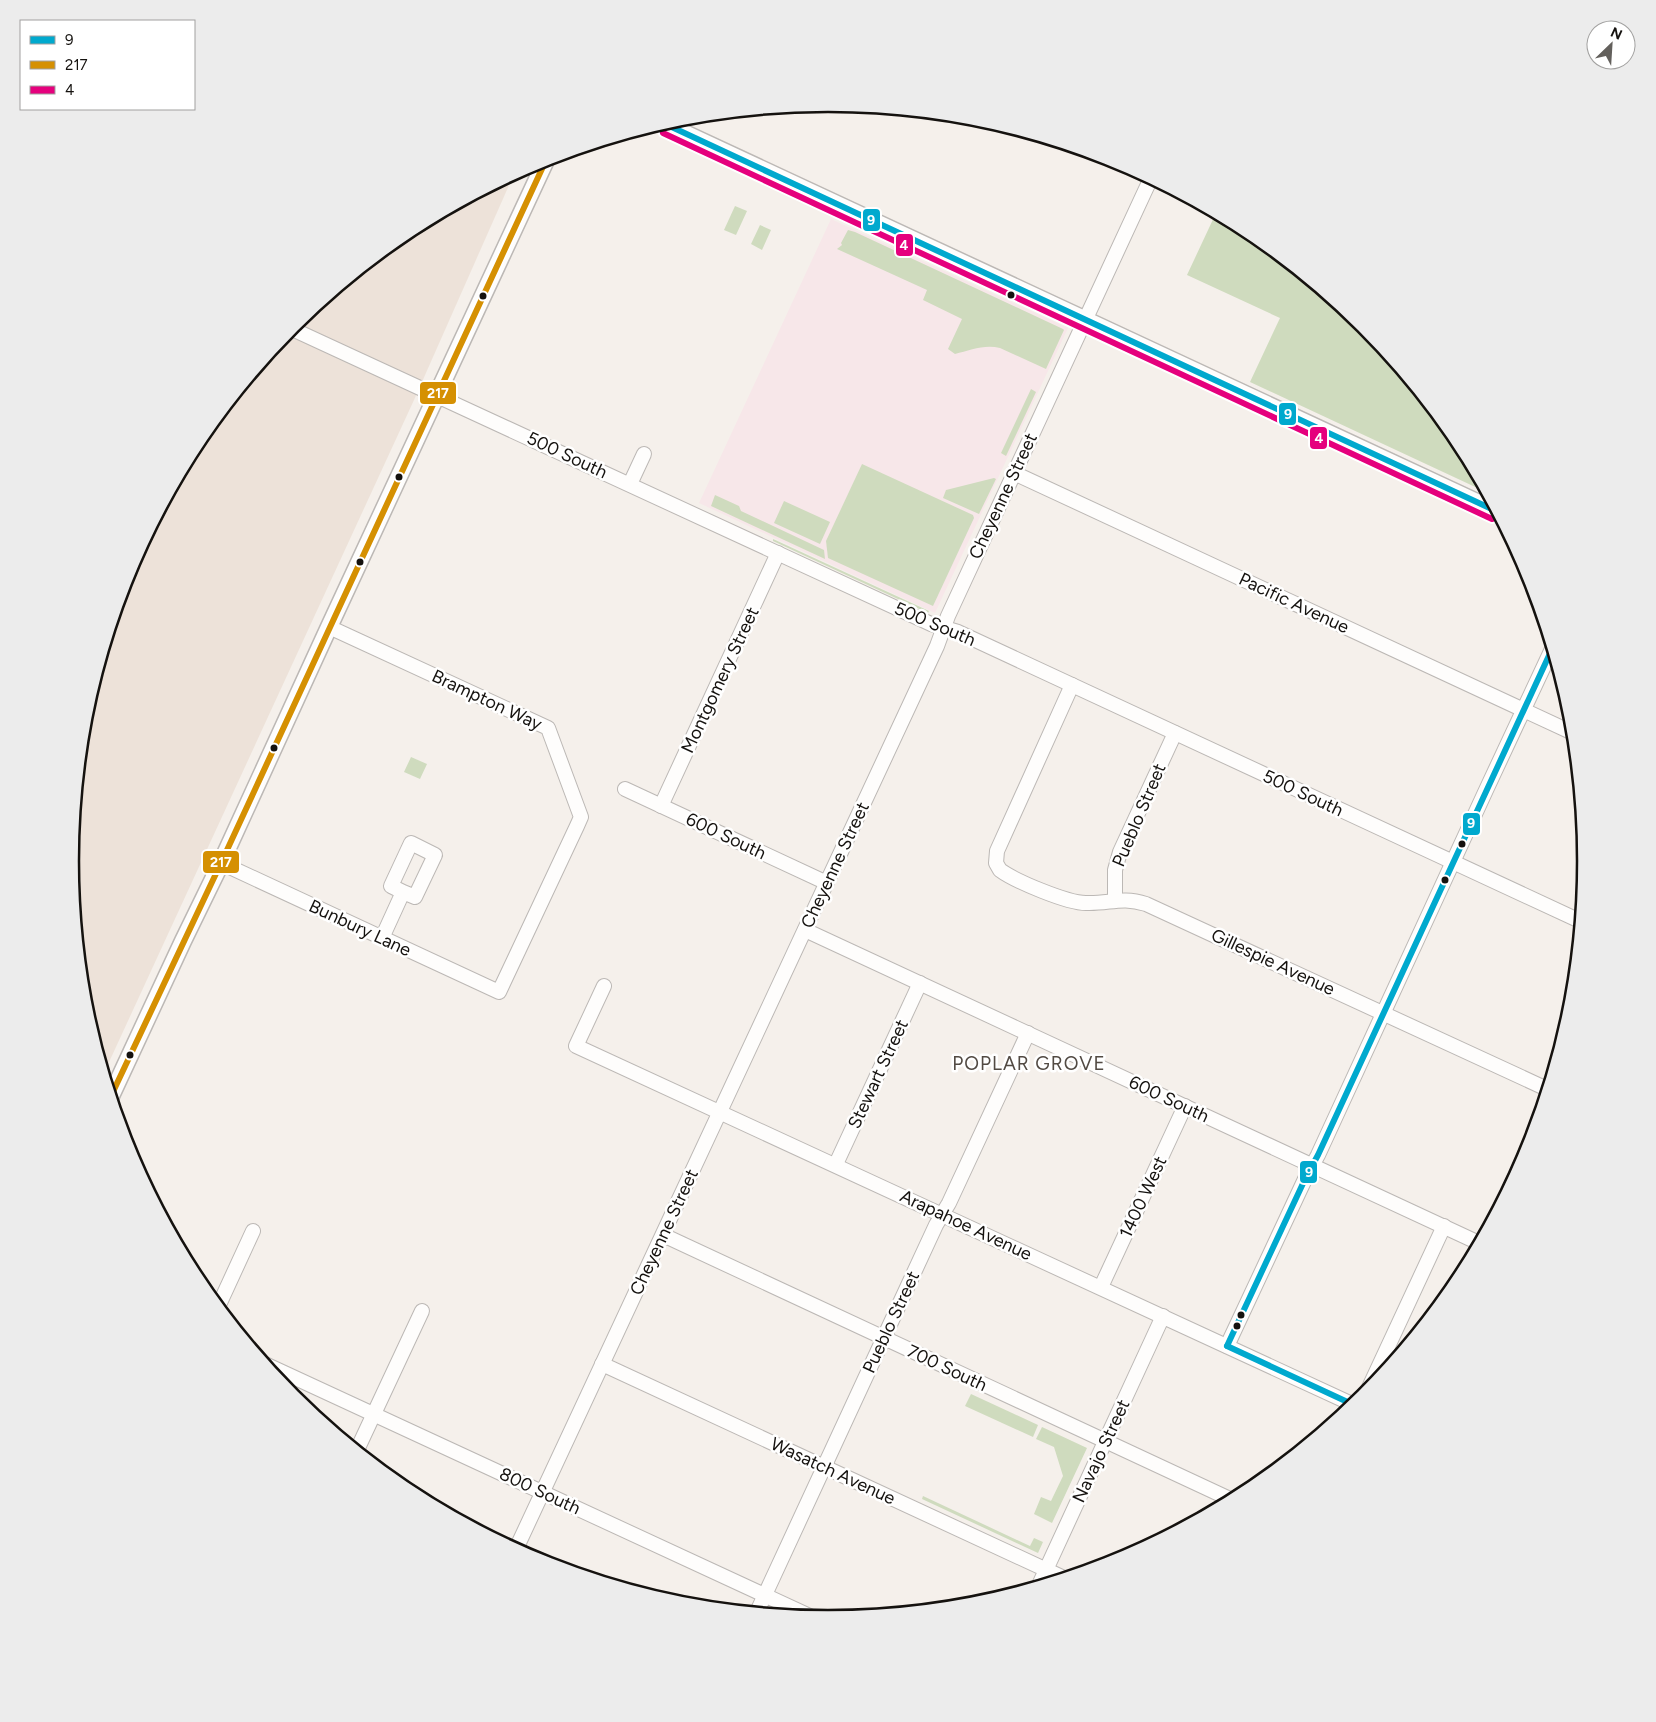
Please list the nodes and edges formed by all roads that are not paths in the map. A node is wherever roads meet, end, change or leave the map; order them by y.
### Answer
1 (674, 128) edge
2 (542, 169) edge
3 (1148, 184) edge
4 (1085, 320) junction
5 (298, 331) edge
6 (436, 394) junction
7 (644, 454) dead end
8 (1014, 473) junction
9 (630, 484) junction
10 (1488, 507) edge
11 (778, 553) junction
12 (329, 627) junction
13 (943, 628) junction
14 (1549, 656) edge
15 (1072, 685) junction
16 (1524, 710) junction
17 (1565, 729) edge
18 (1175, 733) junction
19 (625, 789) dead end
20 (661, 806) junction
21 (1452, 862) junction
22 (221, 863) junction
23 (827, 883) junction
24 (403, 892) dead end
25 (1115, 900) junction
26 (1575, 919) edge
27 (805, 930) junction
28 (382, 938) junction
29 (920, 983) junction
30 (604, 986) dead end
31 (499, 992) joint
32 (1383, 1013) junction
33 (1028, 1033) junction
34 (1542, 1087) edge
35 (115, 1088) edge
36 (1185, 1106) junction
37 (720, 1112) junction
38 (836, 1164) junction
39 (1312, 1165) junction
40 (942, 1214) junction
41 (1444, 1226) junction
42 (253, 1231) dead end
43 (662, 1235) junction
44 (1474, 1241) edge
45 (1101, 1287) junction
46 (221, 1300) edge
47 (422, 1311) dead end
48 (1163, 1316) junction
49 (884, 1338) junction
50 (1227, 1346) junction
51 (602, 1364) junction
52 (1377, 1370) edge
53 (279, 1371) edge
54 (1347, 1402) edge
55 (374, 1414) junction
56 (1105, 1441) junction
57 (359, 1445) edge
58 (824, 1467) junction
59 (542, 1492) junction
60 (1224, 1496) edge
61 (519, 1543) edge
62 (1046, 1570) junction
63 (1056, 1574) edge
64 (1042, 1579) edge
65 (765, 1595) junction
66 (759, 1607) edge
67 (796, 1609) edge

1 - 4 main road
2 - 6 main road
3 - 4 street, Cheyenne Street
4 - 8 street, Cheyenne Street
4 - 10 main road
5 - 6 street, 500 South
6 - 9 street, 500 South
6 - 12 main road
7 - 9 street
8 - 13 street, Cheyenne Street
8 - 16 street, Pacific Avenue
9 - 11 street, 500 South
11 - 13 street, 500 South
11 - 20 street, Montgomery Street
12 - 22 main road
12 - 31 street, Brampton Way
13 - 15 street, 500 South
13 - 23 street, Cheyenne Street
14 - 16 street
15 - 18 street, 500 South
15 - 25 street, Gillespie Avenue
16 - 17 street, Pacific Avenue
16 - 21 street
18 - 21 street, 500 South
18 - 25 street, Pueblo Street
19 - 20 street, 600 South
20 - 23 street, 600 South
21 - 26 street, 500 South
21 - 32 street
22 - 28 street, Bunbury Lane
22 - 35 main road
23 - 27 street, Cheyenne Street
24 - 28 street
25 - 32 street, Gillespie Avenue
27 - 29 street, 600 South
27 - 37 street, Cheyenne Street
28 - 31 street, Bunbury Lane
29 - 33 street, 600 South
29 - 38 street, Stewart Street
30 - 37 street, Arapahoe Avenue
32 - 34 street, Gillespie Avenue
32 - 39 street
33 - 36 street, 600 South
33 - 40 street, Pueblo Street
36 - 39 street, 600 South
36 - 45 street, 1400 West
37 - 38 street, Arapahoe Avenue
37 - 43 street, Cheyenne Street
38 - 40 street, Arapahoe Avenue
39 - 41 street, 600 South
39 - 50 street
40 - 45 street, Arapahoe Avenue
40 - 49 street, Pueblo Street
41 - 44 street, 600 South
41 - 52 street
42 - 46 street
43 - 49 street, 700 South
43 - 51 street, Cheyenne Street
45 - 48 street, Arapahoe Avenue
47 - 55 street
48 - 50 street, Arapahoe Avenue
48 - 56 street, Navajo Street
49 - 56 street, 700 South
49 - 58 street, Pueblo Street
50 - 54 street, Arapahoe Avenue
51 - 58 street, Wasatch Avenue
51 - 59 street, Cheyenne Street
53 - 55 street, 800 South
55 - 57 street
55 - 59 street, 800 South
56 - 60 street, 700 South
56 - 62 street, Navajo Street
58 - 62 street, Wasatch Avenue
58 - 65 street, Pueblo Street
59 - 61 street, Cheyenne Street
59 - 65 street, 800 South
62 - 63 street, Wasatch Avenue
62 - 64 street, Navajo Street
65 - 66 street, Pueblo Street
65 - 67 street, 800 South

